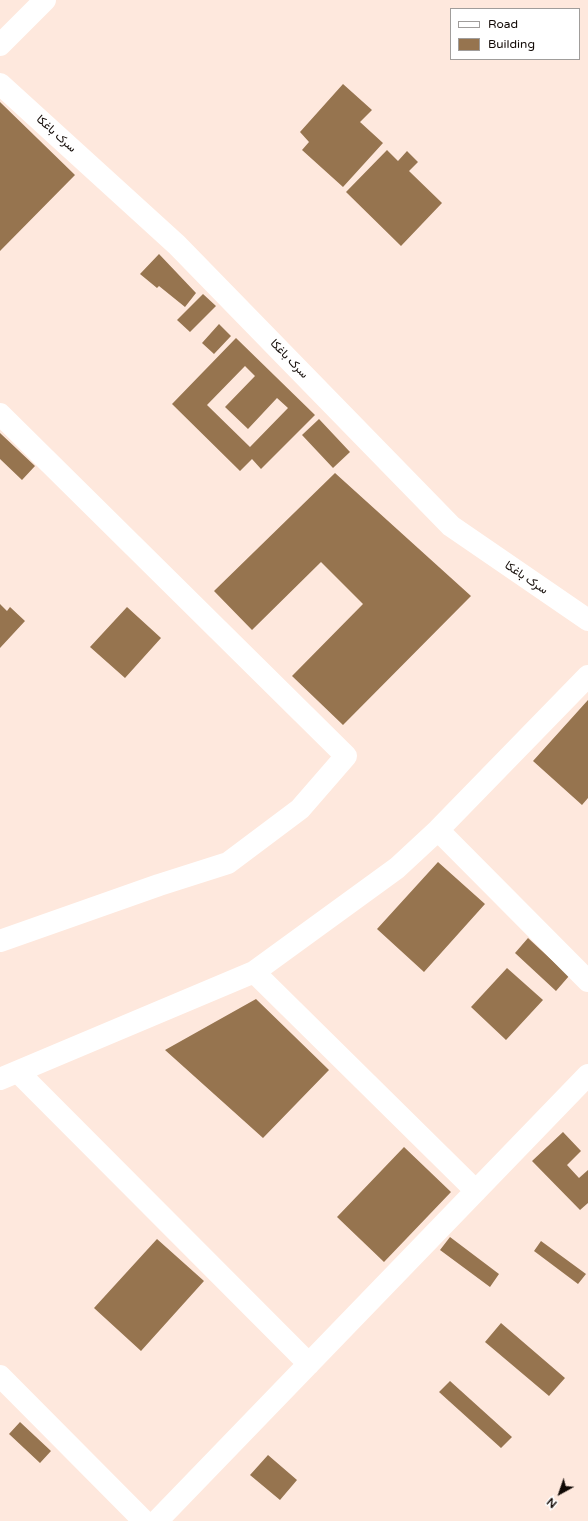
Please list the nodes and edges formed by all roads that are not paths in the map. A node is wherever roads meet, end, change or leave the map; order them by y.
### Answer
1 (45, 0) edge
2 (0, 45) edge
3 (0, 84) edge
4 (0, 414) edge
5 (588, 620) edge
6 (588, 676) edge
7 (438, 830) junction
8 (0, 942) edge
9 (254, 972) junction
10 (588, 981) edge
11 (588, 1075) edge
12 (9, 1076) edge
13 (476, 1191) junction
14 (309, 1364) junction
15 (0, 1376) edge
16 (144, 1521) edge
17 (157, 1521) edge

1 - 2 street
3 - 5 street, سرک باغکا
4 - 8 street
6 - 7 street
7 - 9 street
7 - 10 street
9 - 12 street
9 - 13 street
11 - 13 street
12 - 14 street
13 - 14 street
14 - 17 street
15 - 16 street

